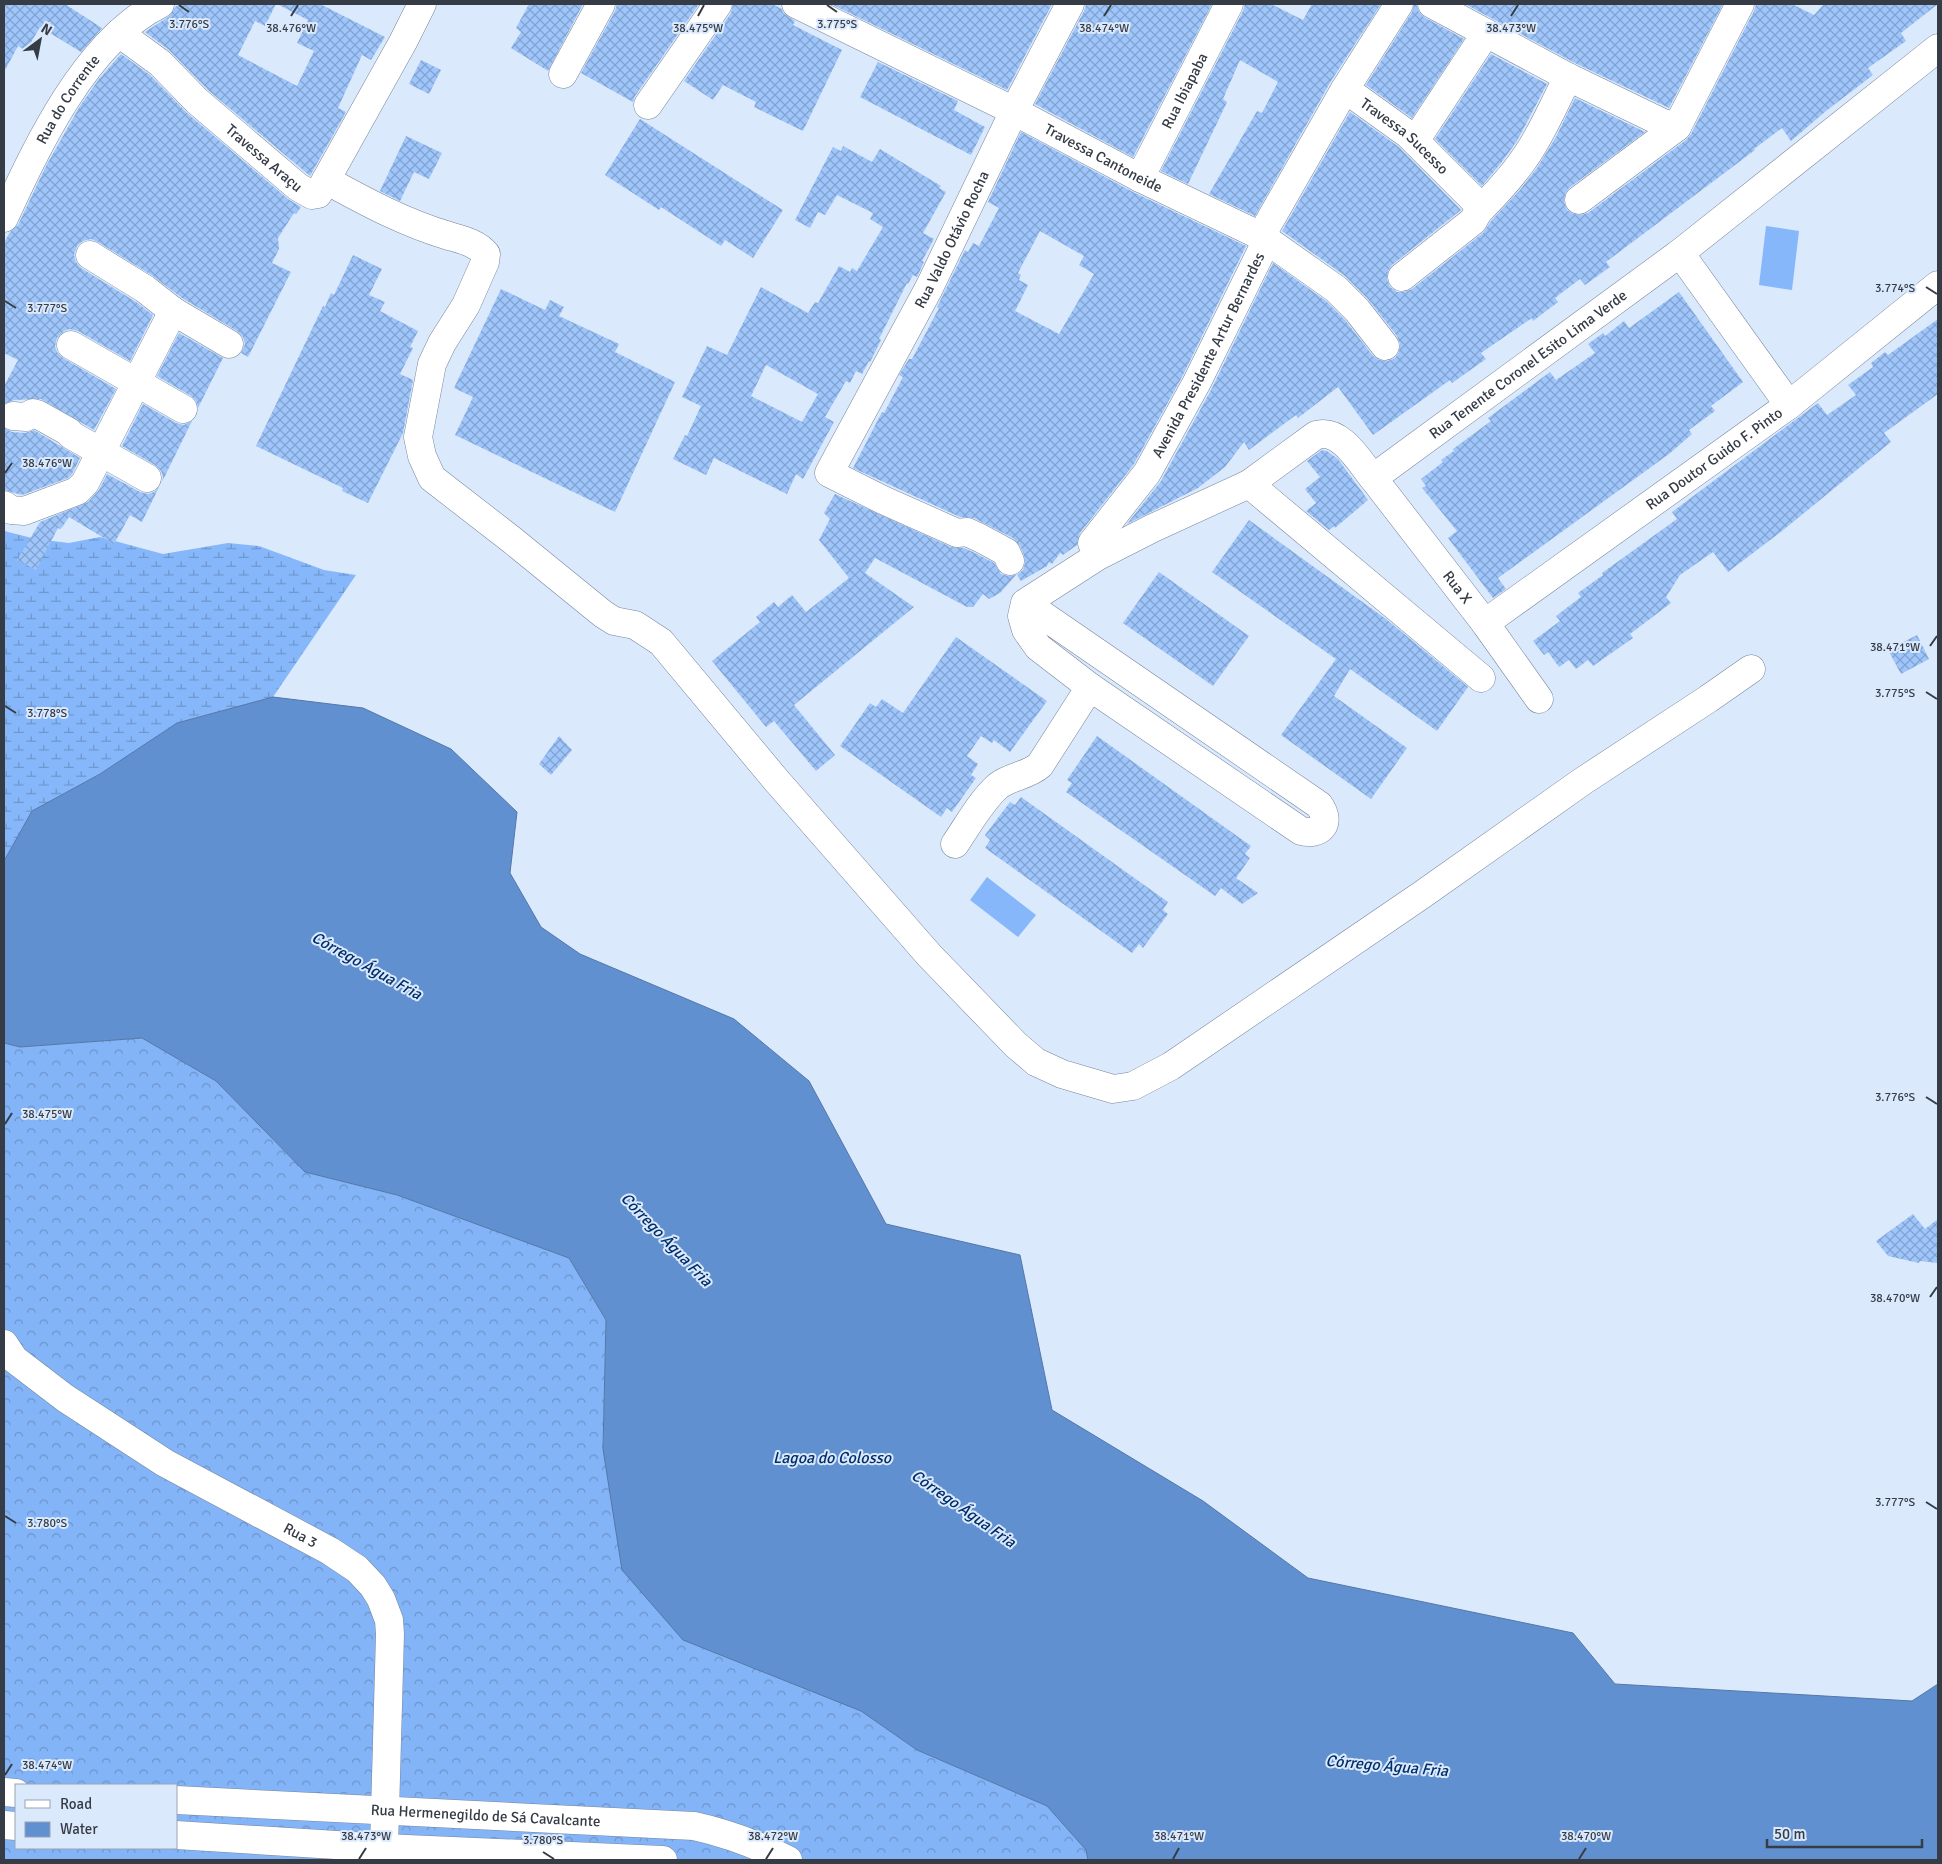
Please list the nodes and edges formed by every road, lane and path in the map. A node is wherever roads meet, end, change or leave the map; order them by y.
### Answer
1 (160, 4) edge
2 (422, 4) edge
3 (602, 4) edge
4 (718, 4) edge
5 (1070, 4) edge
6 (1229, 4) edge
7 (1399, 4) edge
8 (1432, 4) edge
9 (1740, 4) edge
10 (801, 5) edge
11 (119, 33) junction
12 (1486, 33) junction
13 (1938, 48) edge
14 (563, 74) dead end
15 (1568, 76) junction
16 (1345, 89) junction
17 (648, 104) dead end
18 (1014, 111) junction
19 (1677, 127) junction
20 (1415, 141) junction
21 (1140, 178) junction
22 (324, 184) junction
23 (1579, 200) dead end
24 (1478, 212) junction
25 (4, 218) edge
26 (1262, 236) junction
27 (1680, 253) junction
28 (90, 255) dead end
29 (1402, 277) dead end
30 (1938, 286) edge
31 (173, 311) junction
32 (229, 344) dead end
33 (71, 345) dead end
34 (1385, 346) dead end
35 (136, 382) junction
36 (1788, 405) junction
37 (183, 409) dead end
38 (13, 416) dead end
39 (102, 452) junction
40 (148, 478) dead end
41 (1373, 478) junction
42 (1249, 484) junction
43 (4, 505) edge
44 (1095, 549) junction
45 (1010, 560) dead end
46 (1025, 603) junction
47 (1485, 623) junction
48 (1751, 669) dead end
49 (1481, 678) dead end
50 (1090, 687) junction
51 (1539, 699) dead end
52 (955, 844) dead end
53 (4, 1344) edge
54 (178, 1800) edge
55 (386, 1809) junction
56 (178, 1835) edge
57 (384, 1848) junction
58 (252, 1850) edge
59 (499, 1856) edge
60 (663, 1860) edge
61 (788, 1860) edge

1 - 11 street, Rua do Corrente
2 - 22 street, Travessa Araçu
3 - 14 street
4 - 17 street
5 - 18 street, Rua Valdo Otávio Rocha
6 - 21 street, Rua Ibiapaba
7 - 16 street, Avenida Presidente Artur Bernardes
8 - 12 street
9 - 19 street
10 - 18 street, Travessa Cantoneide
11 - 22 street, Travessa Araçu
11 - 25 street, Rua do Corrente
12 - 15 street
12 - 20 street
13 - 27 street, Rua Tenente Coronel Esito Lima Verde
15 - 19 street
15 - 24 street
16 - 20 street, Travessa Sucesso
16 - 26 street, Avenida Presidente Artur Bernardes
18 - 21 street, Travessa Cantoneide
18 - 45 street, Rua Valdo Otávio Rocha
19 - 23 street
20 - 24 street, Travessa Sucesso
21 - 26 street, Travessa Cantoneide
22 - 48 street
24 - 29 street
26 - 34 street, Travessa Cantoneide
26 - 44 street, Avenida Presidente Artur Bernardes
27 - 36 street
27 - 41 street, Rua Tenente Coronel Esito Lima Verde
28 - 31 street
30 - 36 street, Rua Doutor Guido F. Pinto
31 - 32 street
31 - 35 street
33 - 35 street
35 - 37 street
35 - 39 street
36 - 47 street, Rua Doutor Guido F. Pinto
38 - 39 street
39 - 40 street
39 - 43 street
41 - 42 street
41 - 47 street, Rua X
42 - 44 street
42 - 49 street
44 - 46 street
46 - 50 street
46 - 50 street
47 - 51 street, Rua X
50 - 52 street
53 - 55 street, Rua 3
54 - 55 street, Rua Hermenegildo de Sá Cavalcante
55 - 57 street, Rua 3
55 - 61 street, Rua Hermenegildo de Sá Cavalcante
56 - 58 street
57 - 58 street
57 - 59 street
59 - 60 street

